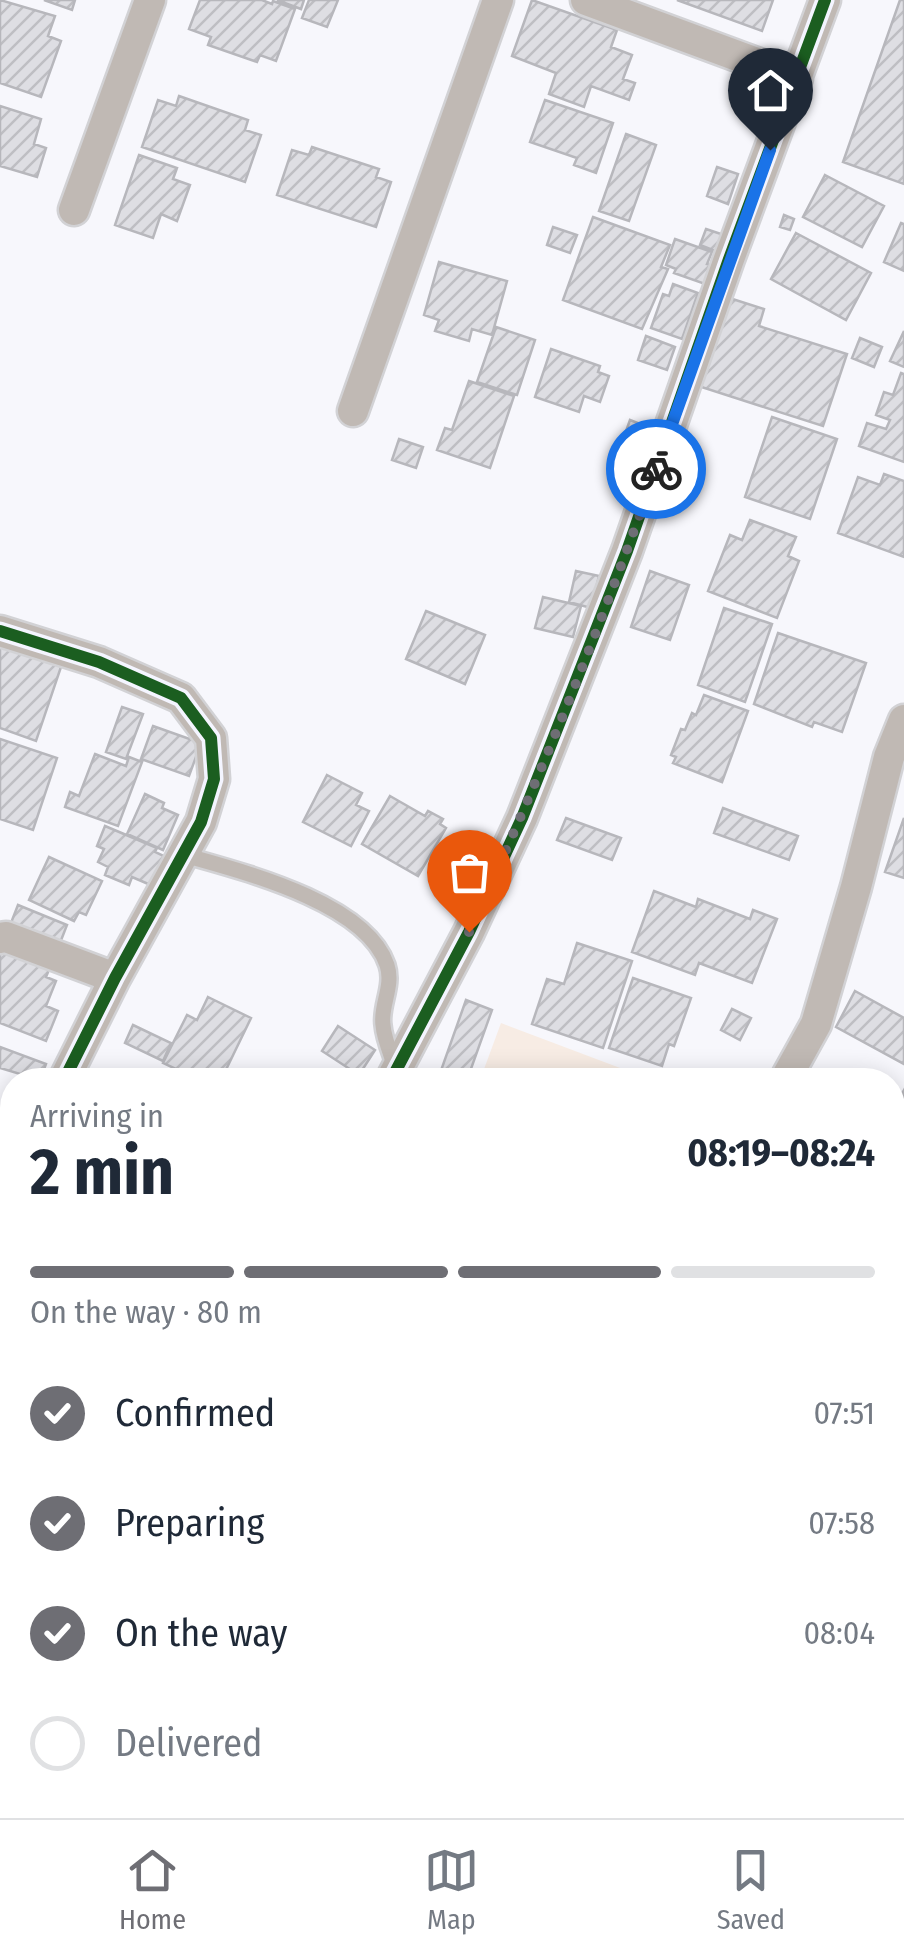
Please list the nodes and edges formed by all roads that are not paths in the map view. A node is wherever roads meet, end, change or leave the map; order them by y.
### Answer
1 (150, 0) edge
2 (498, 0) edge
3 (586, 0) edge
4 (825, 0) edge
5 (797, 78) junction
6 (74, 210) dead end
7 (353, 411) dead end
8 (0, 630) edge
9 (904, 720) edge
10 (184, 855) junction
11 (0, 938) edge
12 (115, 978) junction
13 (70, 1068) edge
14 (392, 1068) edge
15 (398, 1068) edge
16 (792, 1068) edge

1 - 6 street
2 - 7 street
3 - 5 street
4 - 5 street
5 - 15 street
8 - 10 street
9 - 16 street
10 - 12 street
10 - 14 lane
11 - 12 street
12 - 13 street

